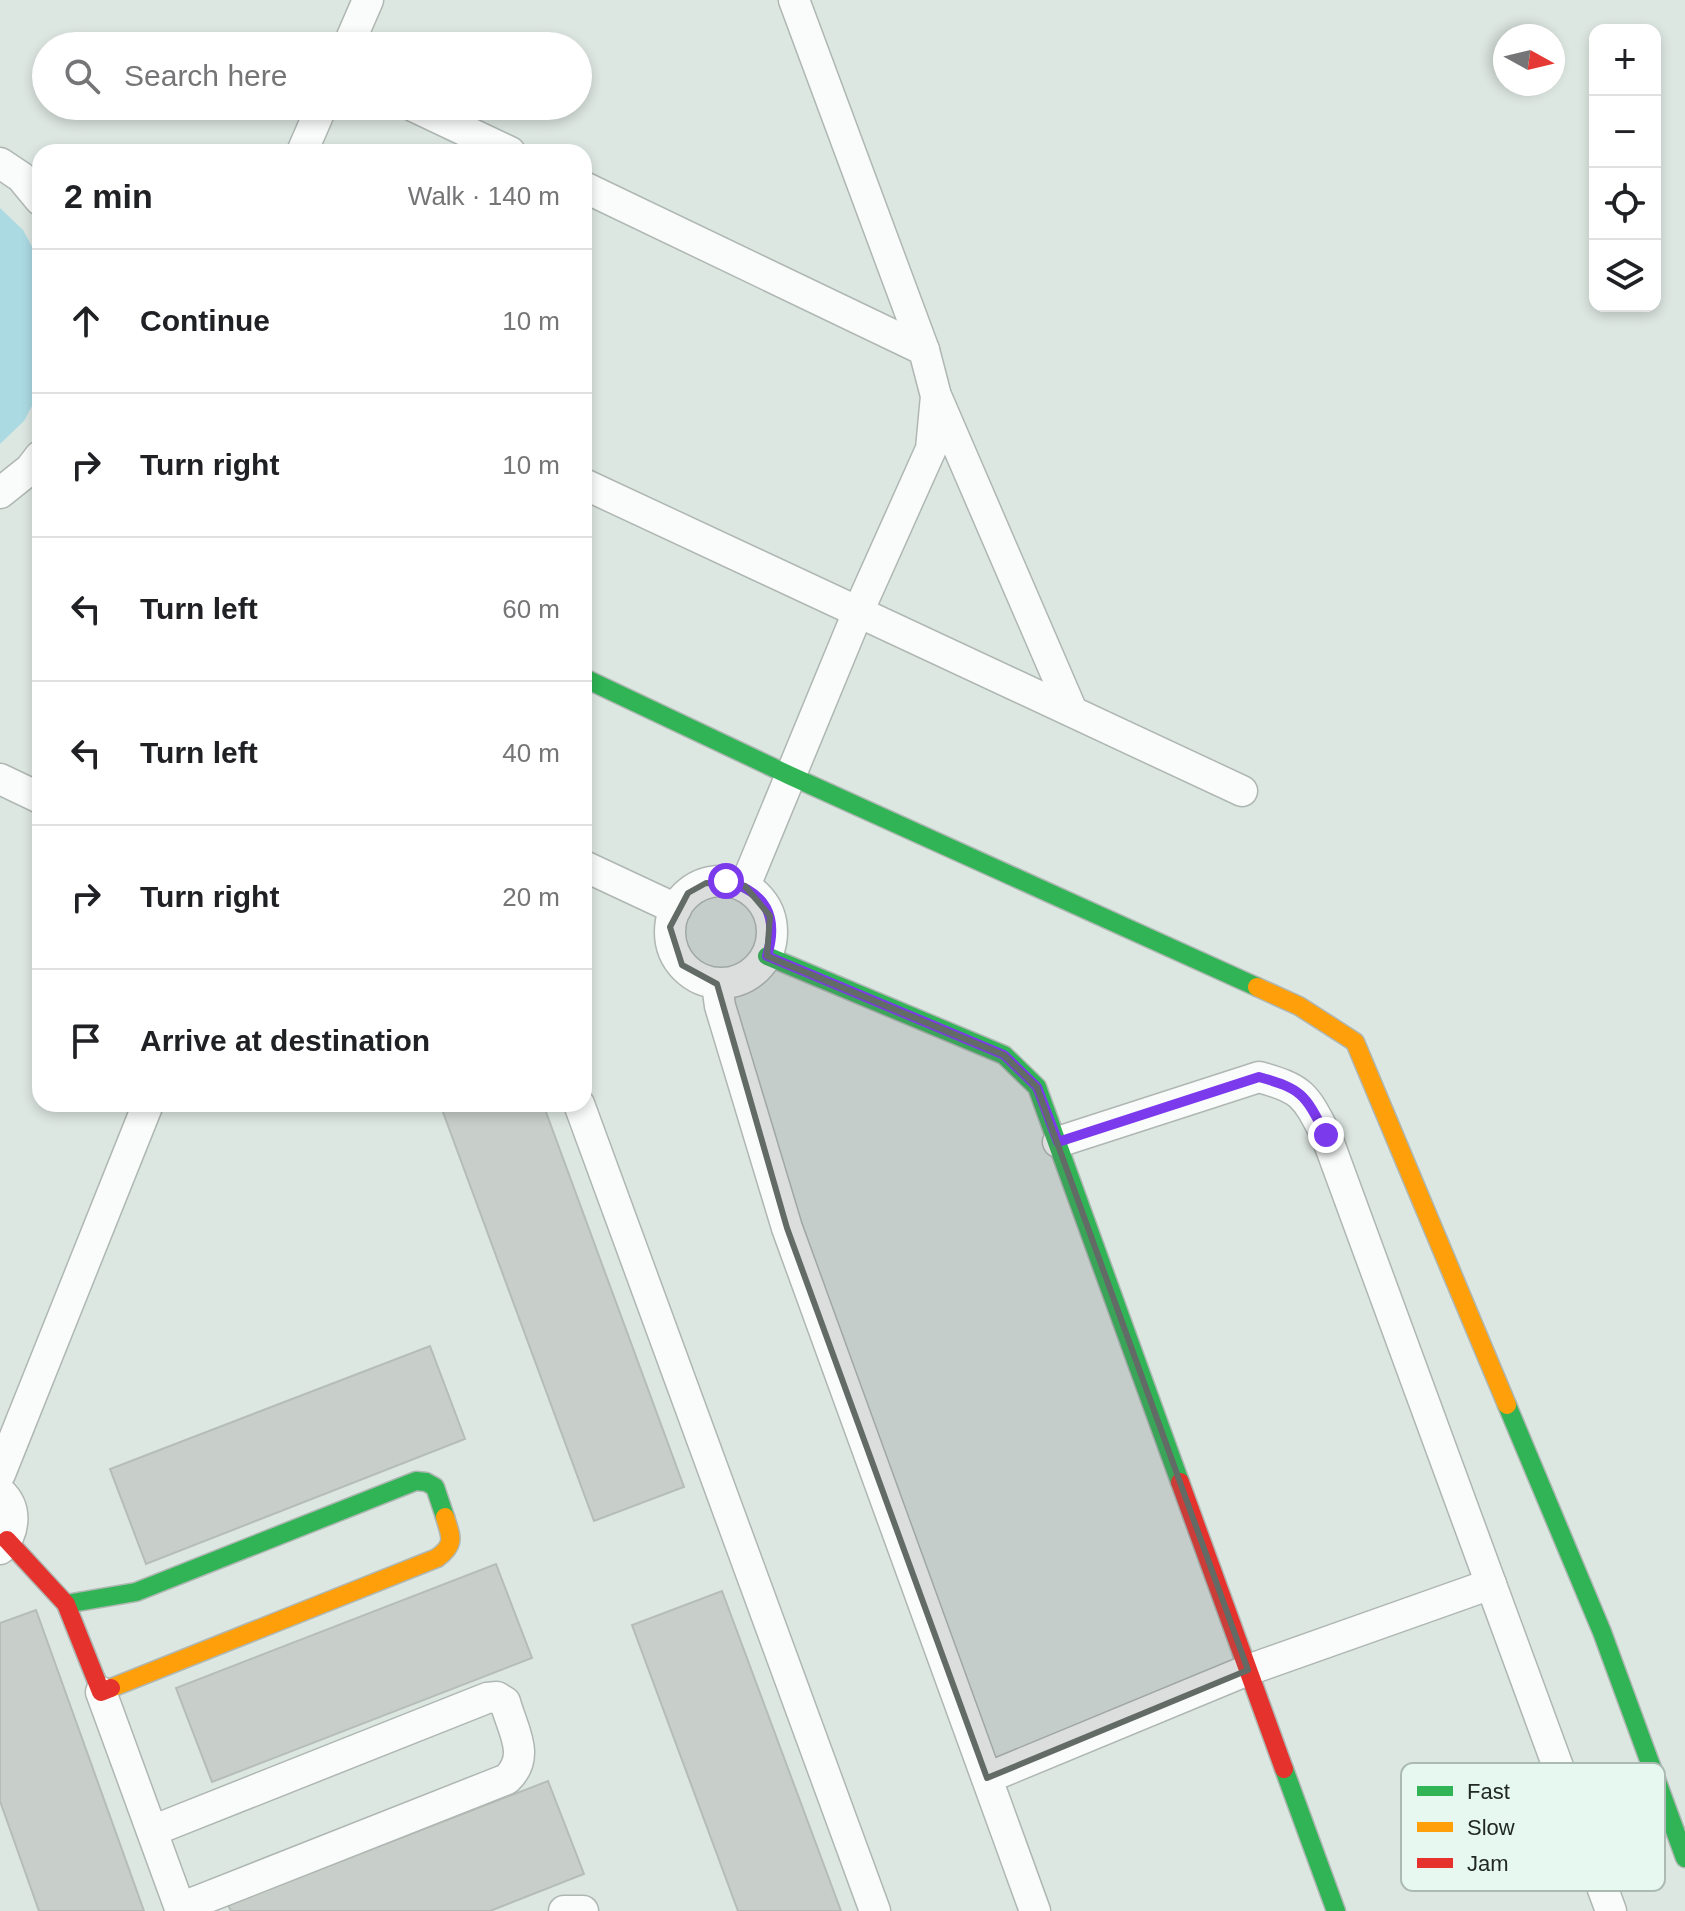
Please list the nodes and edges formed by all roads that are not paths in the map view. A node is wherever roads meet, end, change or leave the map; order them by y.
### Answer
1 (368, 0) edge
2 (794, 0) edge
3 (354, 32) edge
4 (316, 120) edge
5 (443, 120) edge
6 (305, 144) edge
7 (493, 144) edge
8 (0, 163) edge
9 (32, 190) edge
10 (592, 191) edge
11 (924, 350) junction
12 (936, 396) junction
13 (32, 466) edge
14 (592, 488) edge
15 (0, 493) edge
16 (858, 612) junction
17 (592, 682) edge
18 (1072, 711) junction
19 (791, 776) junction
20 (0, 779) edge
21 (1242, 791) dead end
22 (32, 794) edge
23 (592, 870) edge
24 (745, 886) junction
25 (676, 909) junction
26 (767, 956) junction
27 (717, 984) junction
28 (145, 1112) edge
29 (582, 1112) edge
30 (1058, 1142) junction
31 (0, 1474) edge
32 (0, 1492) edge
33 (4, 1544) edge
34 (1491, 1584) junction
35 (66, 1604) junction
36 (1248, 1670) junction
37 (101, 1692) junction
38 (1557, 1763) edge
39 (1650, 1763) edge
40 (987, 1778) junction
41 (1665, 1804) edge
42 (152, 1831) junction
43 (1685, 1858) edge
44 (1604, 1891) edge
45 (181, 1910) edge
46 (564, 1911) edge
47 (583, 1911) edge
48 (875, 1911) edge
49 (1035, 1911) edge
50 (1336, 1911) edge
51 (1611, 1911) edge

1 - 3 street
2 - 11 street
4 - 6 street
5 - 7 street
8 - 9 street
10 - 11 street
11 - 12 street
12 - 16 street
12 - 18 street
13 - 15 street
14 - 16 street
16 - 18 street
16 - 19 street
17 - 19 street
18 - 21 street
19 - 24 street
19 - 39 street
20 - 22 street
23 - 25 street
24 - 25 street
24 - 26 street
25 - 27 street
26 - 27 street
26 - 30 street
27 - 40 street
28 - 31 street
29 - 48 street
30 - 34 street
30 - 36 street
32 - 33 street
33 - 35 street
34 - 36 street
34 - 38 street
35 - 37 street
35 - 37 street
36 - 40 street
36 - 50 street
37 - 42 street
40 - 49 street
41 - 43 street
42 - 45 street
42 - 45 street
44 - 51 street
46 - 47 street

